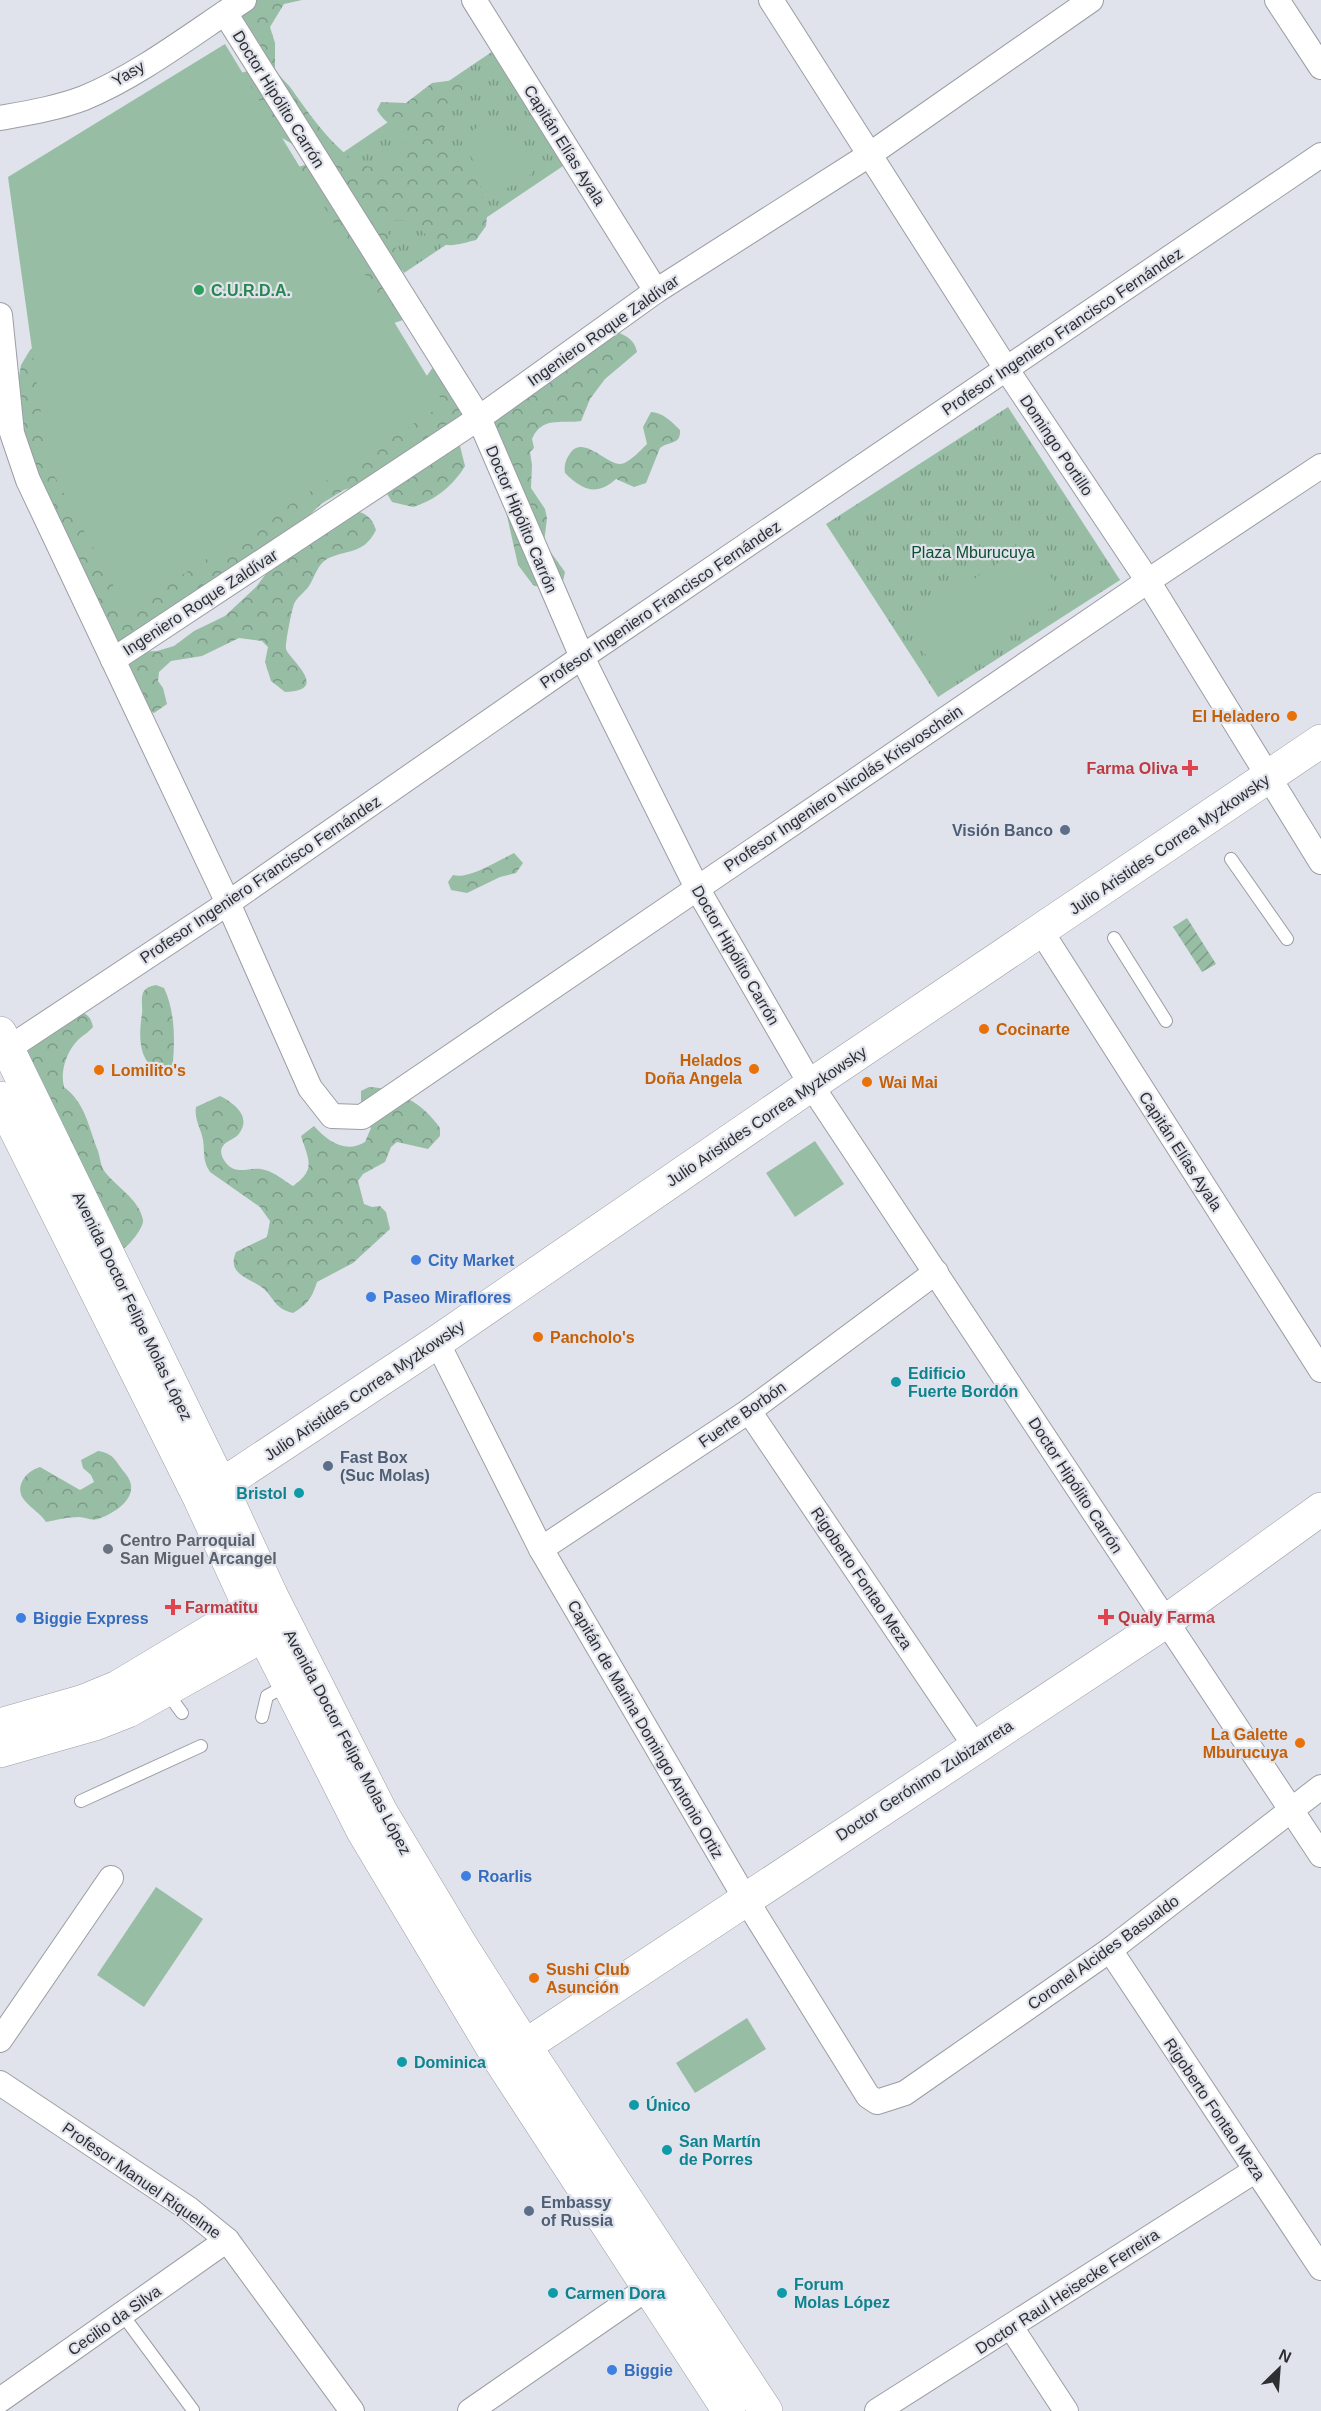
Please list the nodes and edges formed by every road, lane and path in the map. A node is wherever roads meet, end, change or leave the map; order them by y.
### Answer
1 (474, 0) edge
2 (771, 0) edge
3 (1091, 0) edge
4 (1277, 0) edge
5 (235, 6) edge
6 (1321, 67) edge
7 (0, 118) edge
8 (1321, 154) edge
9 (870, 155) junction
10 (656, 291) junction
11 (0, 315) edge
12 (1006, 370) junction
13 (479, 418) junction
14 (6, 437) edge
15 (1321, 466) edge
16 (1148, 581) junction
17 (582, 657) junction
18 (113, 660) junction
19 (1321, 741) edge
20 (1268, 777) junction
21 (1231, 859) dead end
22 (1321, 862) edge
23 (698, 888) junction
24 (228, 903) junction
25 (1041, 931) junction
26 (1113, 938) dead end
27 (1287, 939) dead end
28 (1166, 1021) dead end
29 (2, 1046) edge
30 (811, 1085) junction
31 (0, 1098) edge
32 (936, 1272) junction
33 (437, 1342) junction
34 (1321, 1370) edge
35 (749, 1411) junction
36 (211, 1492) junction
37 (1321, 1509) edge
38 (541, 1549) junction
39 (268, 1615) junction
40 (1165, 1622) junction
41 (289, 1684) junction
42 (262, 1717) dead end
43 (0, 1725) edge
44 (201, 1746) dead end
45 (975, 1746) junction
46 (0, 1751) edge
47 (1321, 1787) edge
48 (81, 1801) dead end
49 (1291, 1808) junction
50 (1321, 1855) edge
51 (111, 1878) dead end
52 (745, 1898) junction
53 (1110, 1950) junction
54 (438, 1956) junction
55 (0, 2040) edge
56 (525, 2046) junction
57 (0, 2083) edge
58 (877, 2102) joint
59 (1256, 2170) junction
60 (227, 2240) junction
61 (1321, 2268) edge
62 (660, 2280) junction
63 (122, 2314) junction
64 (1011, 2327) junction
65 (0, 2400) edge
66 (193, 2410) edge
67 (352, 2411) edge
68 (470, 2411) edge
69 (729, 2411) edge
70 (766, 2411) edge
71 (877, 2411) edge
72 (1066, 2411) edge

1 - 10 street, Capitán Elías Ayala
2 - 9 street, Domingo Portillo
3 - 9 street, Ingeniero Roque Zaldívar
4 - 6 street
5 - 7 street, Yasy
5 - 13 street, Doctor Hipólito Carrón
8 - 12 street, Profesor Ingeniero Francisco Fernández
9 - 10 street, Ingeniero Roque Zaldívar
9 - 12 street, Domingo Portillo
10 - 13 street, Ingeniero Roque Zaldívar
11 - 14 street
12 - 16 street, Domingo Portillo
12 - 17 street, Profesor Ingeniero Francisco Fernández
13 - 17 street, Doctor Hipólito Carrón
13 - 18 street, Ingeniero Roque Zaldívar
14 - 18 street
15 - 16 street, Profesor Ingeniero Nicolás Krisvoschein
16 - 20 street, Domingo Portillo
16 - 23 street, Profesor Ingeniero Nicolás Krisvoschein
17 - 23 street, Doctor Hipólito Carrón
17 - 24 street, Profesor Ingeniero Francisco Fernández
18 - 24 street
19 - 20 main road, Julio Aristides Correa Myzkowsky
20 - 22 street, Domingo Portillo
20 - 25 main road, Julio Aristides Correa Myzkowsky
21 - 27 lane
23 - 24 street, Profesor Ingeniero Nicolás Krisvoschein
23 - 30 street, Doctor Hipólito Carrón
24 - 29 street, Profesor Ingeniero Francisco Fernández
25 - 30 main road, Julio Aristides Correa Myzkowsky
25 - 34 street, Capitán Elías Ayala
26 - 28 lane
29 - 36 main road, Avenida Doctor Felipe Molas López
30 - 32 street, Doctor Hipólito Carrón
30 - 33 main road, Julio Aristides Correa Myzkowsky
31 - 36 main road, Avenida Doctor Felipe Molas López
32 - 35 street, Fuerte Borbón
32 - 40 street, Doctor Hipólito Carrón
33 - 36 main road, Julio Aristides Correa Myzkowsky
33 - 38 street, Capitán de Marina Domingo Antonio Ortiz
35 - 38 street, Fuerte Borbón
35 - 45 street, Rigoberto Fontao Meza
36 - 39 main road, Avenida Doctor Felipe Molas López
37 - 40 main road, Doctor Gerónimo Zubizarreta
38 - 52 street, Capitán de Marina Domingo Antonio Ortiz
39 - 41 main road, Avenida Doctor Felipe Molas López
39 - 43 main road
39 - 46 main road
39 - 56 main road, Avenida Doctor Felipe Molas López
40 - 45 main road, Doctor Gerónimo Zubizarreta
40 - 49 street, Doctor Hipólito Carrón
41 - 42 lane
41 - 54 main road, Avenida Doctor Felipe Molas López
44 - 48 lane
45 - 52 main road, Doctor Gerónimo Zubizarreta
47 - 49 street, Coronel Alcides Basualdo
49 - 50 street, Doctor Hipólito Carrón
49 - 53 street, Coronel Alcides Basualdo
51 - 55 street
52 - 56 main road, Doctor Gerónimo Zubizarreta
52 - 58 street, Capitán de Marina Domingo Antonio Ortiz
53 - 58 street, Coronel Alcides Basualdo
53 - 59 street, Rigoberto Fontao Meza
54 - 56 main road
54 - 62 main road, Avenida Doctor Felipe Molas López
56 - 62 main road, Avenida Doctor Felipe Molas López
57 - 60 street, Profesor Manuel Riquelme
59 - 61 street, Rigoberto Fontao Meza
59 - 64 street, Doctor Raul Heisecke Ferreira
60 - 63 street, Cecilio da Silva
60 - 67 street, Profesor Manuel Riquelme
62 - 68 street
62 - 69 main road, Avenida Doctor Felipe Molas López
62 - 70 main road, Avenida Doctor Felipe Molas López
63 - 65 street, Cecilio da Silva
63 - 66 lane
64 - 71 street, Doctor Raul Heisecke Ferreira
64 - 72 street

